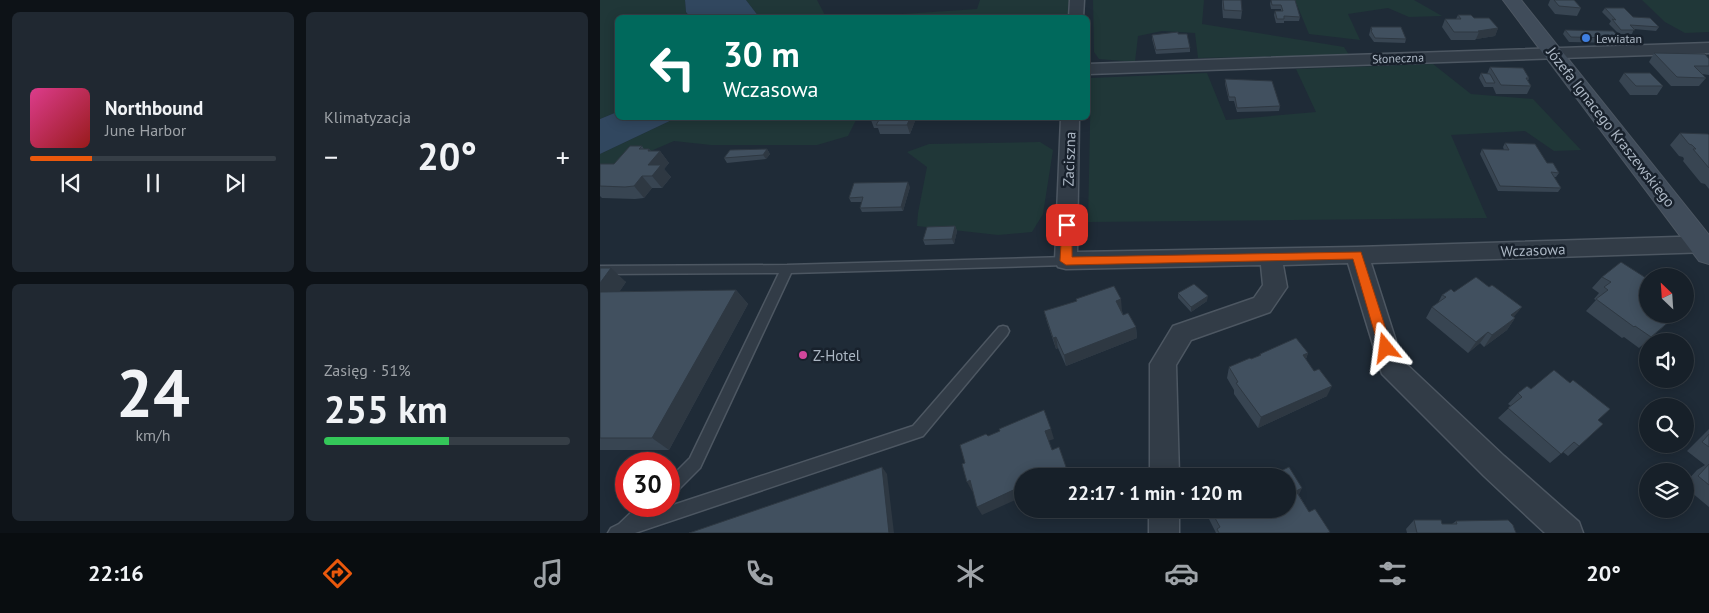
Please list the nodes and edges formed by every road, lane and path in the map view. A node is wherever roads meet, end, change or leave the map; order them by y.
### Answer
1 (1077, 0) edge
2 (1512, 0) edge
3 (1076, 15) edge
4 (1709, 48) edge
5 (1554, 53) junction
6 (1090, 69) edge
7 (1070, 120) edge
8 (1706, 248) edge
9 (1359, 260) junction
10 (1066, 261) junction
11 (1272, 262) junction
12 (787, 269) junction
13 (600, 270) edge
14 (1003, 331) dead end
15 (1164, 468) edge
16 (680, 478) edge
17 (637, 517) edge
18 (1164, 518) edge
19 (620, 531) edge
20 (1164, 533) edge
21 (1568, 533) edge

1 - 3 street
2 - 5 street, Józefa Ignacego Kraszewskiego
4 - 5 street, Słoneczna
5 - 6 street, Słoneczna
5 - 8 street, Józefa Ignacego Kraszewskiego
7 - 10 street, Zaciszna
8 - 9 street, Wczasowa
9 - 11 street, Wczasowa
9 - 21 street
10 - 11 street, Wczasowa
10 - 12 lane
11 - 15 street
12 - 13 lane
12 - 16 lane
14 - 19 lane
17 - 19 lane
18 - 20 street

